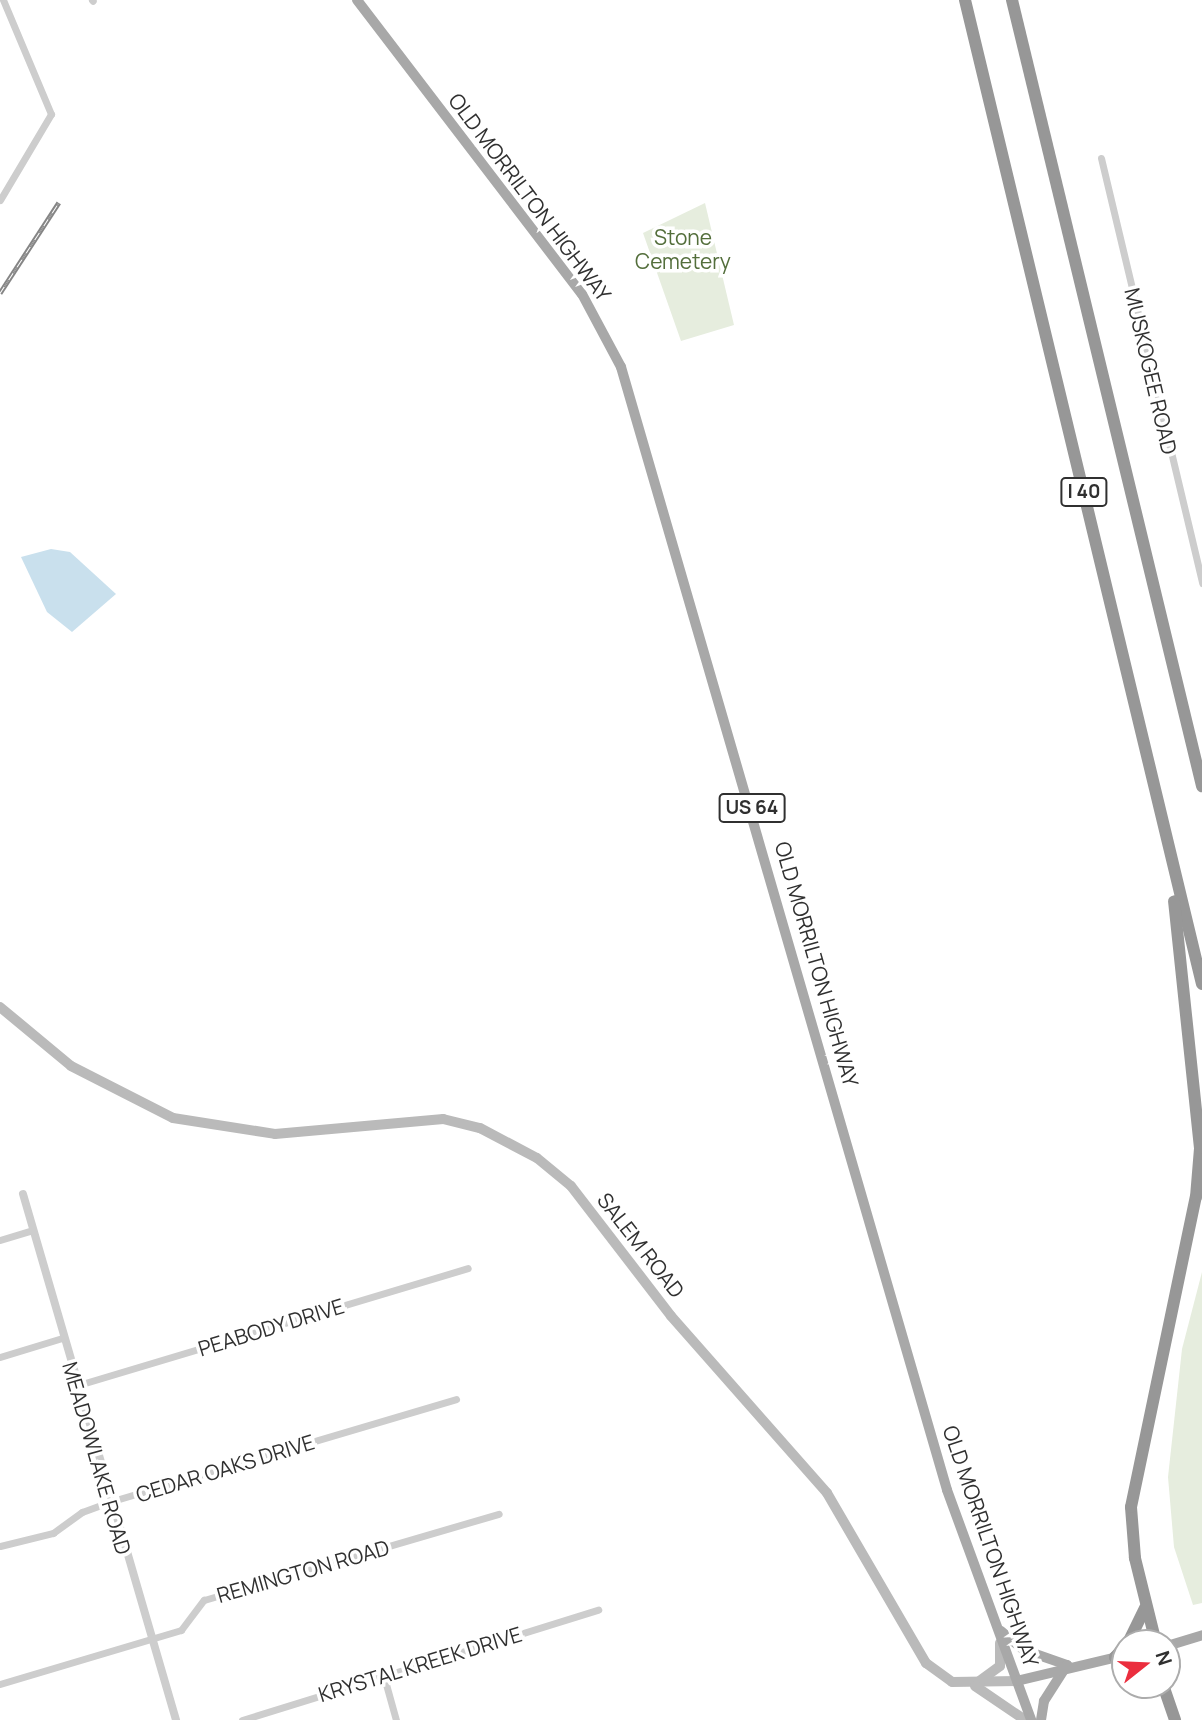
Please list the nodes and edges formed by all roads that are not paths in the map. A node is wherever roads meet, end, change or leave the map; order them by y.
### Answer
1 (3, 0) edge
2 (357, 0) edge
3 (965, 0) edge
4 (1012, 0) edge
5 (1101, 158) dead end
6 (1, 196) edge
7 (1202, 579) edge
8 (1202, 786) edge
9 (1167, 845) junction
10 (1202, 984) edge
11 (0, 1007) edge
12 (23, 1194) dead end
13 (33, 1230) junction
14 (0, 1240) edge
15 (468, 1268) dead end
16 (62, 1338) junction
17 (0, 1357) edge
18 (75, 1386) junction
19 (456, 1399) dead end
20 (109, 1502) junction
21 (499, 1514) dead end
22 (0, 1546) edge
23 (1143, 1587) junction
24 (598, 1610) dead end
25 (999, 1629) junction
26 (1137, 1629) edge
27 (1153, 1629) edge
28 (1202, 1635) edge
29 (152, 1641) junction
30 (1181, 1642) edge
31 (1111, 1659) edge
32 (1066, 1665) junction
33 (384, 1677) junction
34 (1017, 1681) junction
35 (0, 1684) edge
36 (971, 1685) junction
37 (1169, 1699) edge
38 (176, 1720) edge
39 (242, 1720) edge
40 (396, 1720) edge
41 (1025, 1720) edge
42 (1031, 1720) edge
43 (1041, 1720) edge
44 (1175, 1720) edge

1 - 6 street
2 - 25 main road, OLD MORRILTON HIGHWAY / US 64
3 - 9 highway, I 40
4 - 8 highway, I 40
5 - 7 street, MUSKOGEE ROAD
9 - 10 highway, I 40
9 - 23 highway
11 - 36 main road, SALEM ROAD
12 - 13 street, MEADOWLAKE ROAD
13 - 14 street
13 - 16 street, MEADOWLAKE ROAD
15 - 18 street, PEABODY DRIVE
16 - 17 street
16 - 18 street, MEADOWLAKE ROAD
18 - 20 street, MEADOWLAKE ROAD
19 - 20 street, CEDAR OAKS DRIVE
20 - 22 street, CEDAR OAKS DRIVE
20 - 29 street, MEADOWLAKE ROAD
21 - 29 street, REMINGTON ROAD
23 - 26 highway
23 - 27 highway
24 - 33 street, KRYSTAL KREEK DRIVE
25 - 32 main road
25 - 34 main road, OLD MORRILTON HIGHWAY / US 64
25 - 36 main road
28 - 30 main road
29 - 35 street, REMINGTON ROAD
29 - 38 street, MEADOWLAKE ROAD
31 - 32 main road, SALEM ROAD
32 - 34 main road, SALEM ROAD
32 - 43 main road
33 - 39 street, KRYSTAL KREEK DRIVE
33 - 40 street
34 - 36 main road, SALEM ROAD
34 - 42 main road, OLD MORRILTON HIGHWAY / US 64
36 - 41 main road
37 - 44 highway

